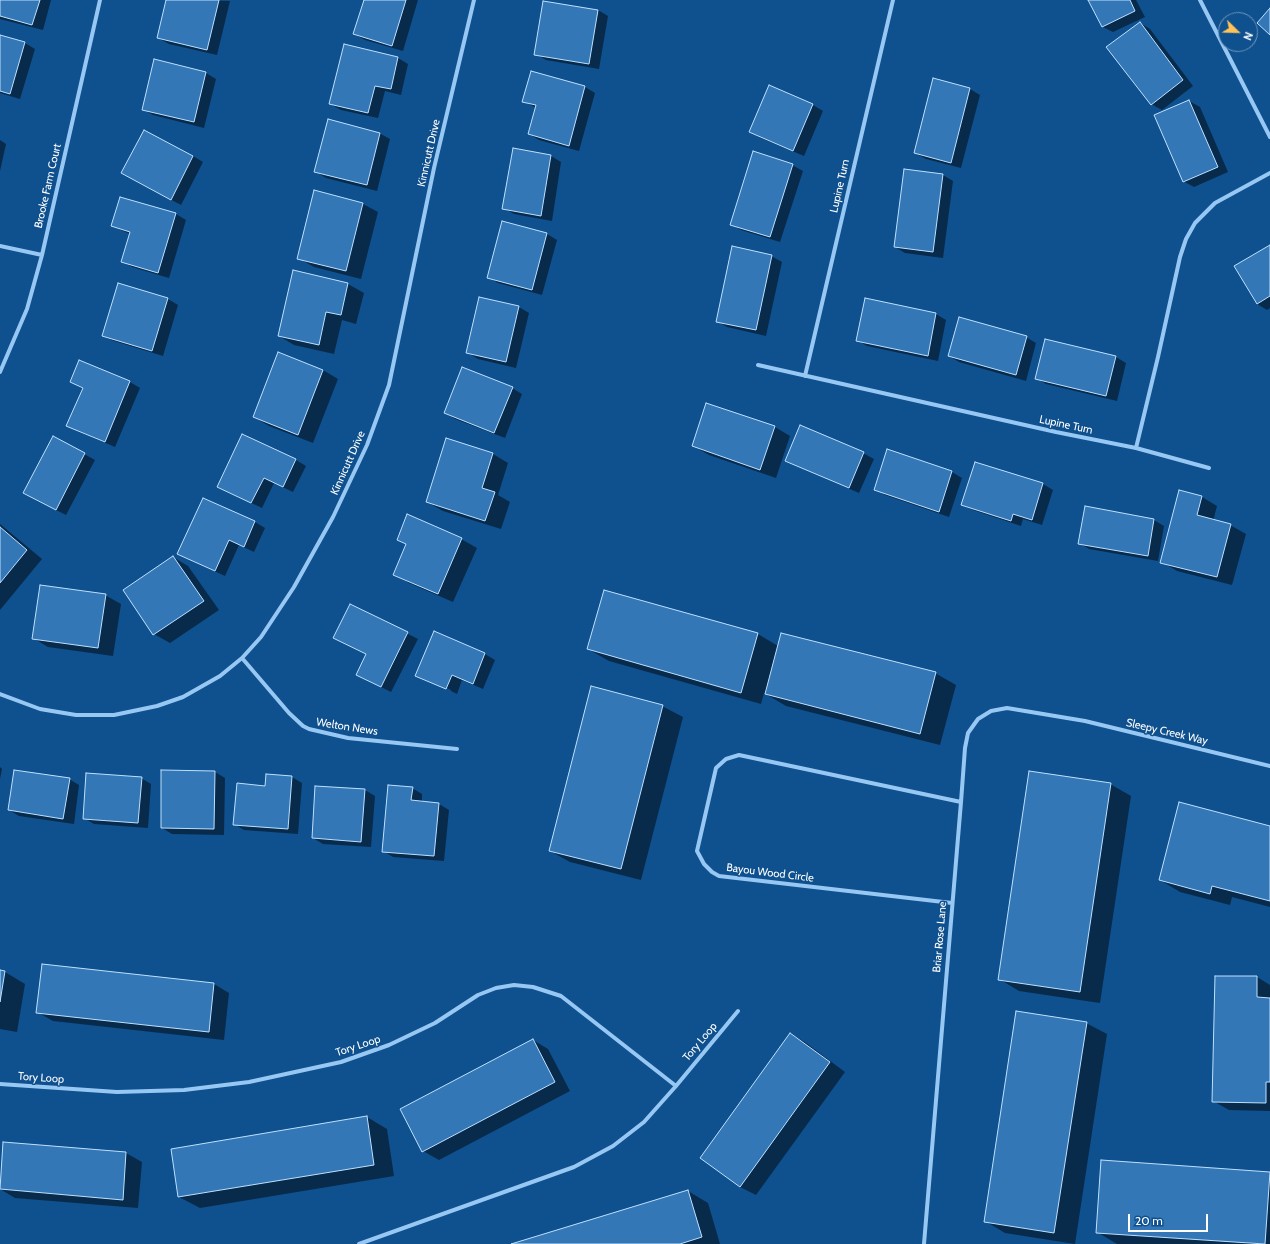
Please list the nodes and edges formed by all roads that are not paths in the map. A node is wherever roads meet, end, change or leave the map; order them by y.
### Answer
1 (100, 0) edge
2 (474, 0) edge
3 (893, 0) edge
4 (1200, 0) edge
5 (1270, 137) edge
6 (1270, 173) edge
7 (0, 246) edge
8 (42, 254) junction
9 (758, 366) dead end
10 (0, 372) edge
11 (805, 376) junction
12 (1136, 448) junction
13 (1209, 468) dead end
14 (242, 658) junction
15 (0, 694) edge
16 (1060, 717) joint
17 (457, 749) dead end
18 (1270, 766) edge
19 (961, 802) junction
20 (952, 903) junction
21 (738, 1011) dead end
22 (0, 1084) edge
23 (676, 1086) junction
24 (359, 1244) edge
25 (924, 1244) edge

1 - 8 street, Brooke Farm Court
2 - 14 street, Kinnicutt Drive
3 - 11 street, Lupine Turn
4 - 5 street
6 - 12 street
7 - 8 street
8 - 10 street, Brooke Farm Court
9 - 11 street, Lupine Turn
11 - 12 street, Lupine Turn
12 - 13 street, Lupine Turn
14 - 15 street, Kinnicutt Drive
14 - 17 street, Welton News
16 - 18 street, Sleepy Creek Way
16 - 19 street, Briar Rose Lane
19 - 20 street, Briar Rose Lane
19 - 20 street, Bayou Wood Circle
20 - 25 street, Briar Rose Lane
21 - 23 street, Tory Loop
22 - 23 street, Tory Loop
23 - 24 street, Tory Loop

